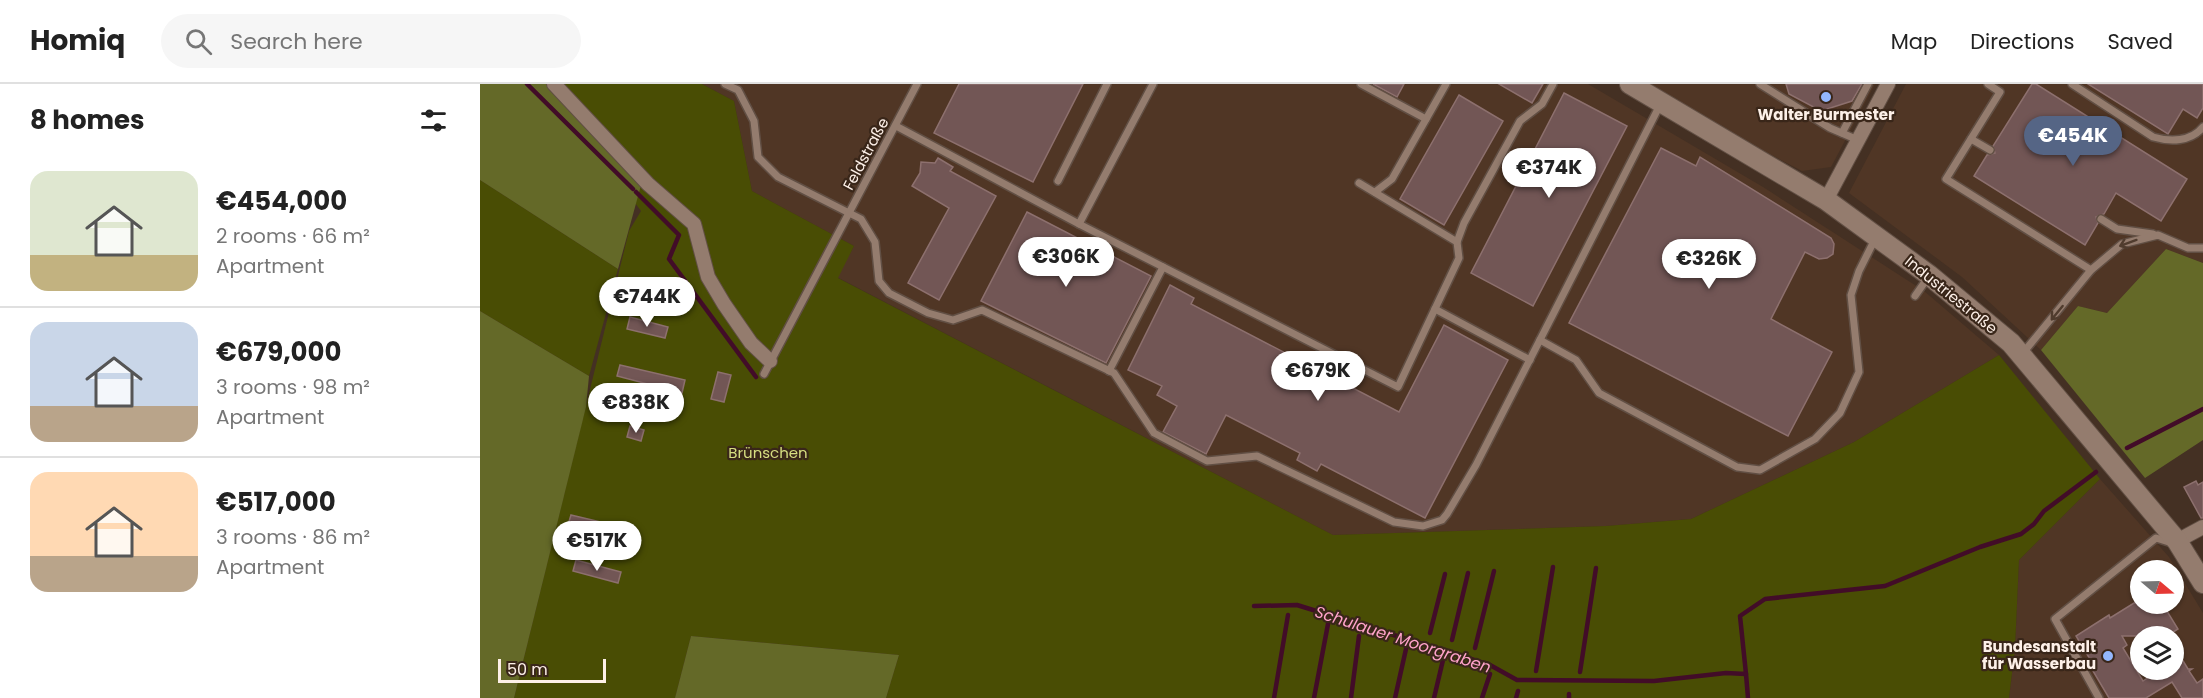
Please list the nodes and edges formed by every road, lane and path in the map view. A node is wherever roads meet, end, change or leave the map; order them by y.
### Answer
1 (554, 84) edge
2 (725, 84) edge
3 (916, 84) edge
4 (1107, 84) edge
5 (1153, 84) edge
6 (1361, 84) edge
7 (1446, 84) edge
8 (1553, 84) edge
9 (1630, 84) edge
10 (1760, 84) edge
11 (1868, 84) edge
12 (1888, 84) edge
13 (1988, 84) edge
14 (2072, 84) edge
15 (1662, 102) junction
16 (1426, 119) junction
17 (896, 126) junction
18 (2203, 127) edge
19 (1842, 133) junction
20 (1971, 139) junction
21 (1858, 140) junction
22 (1990, 150) dead end
23 (1058, 181) dead end
24 (1359, 183) dead end
25 (1375, 192) junction
26 (1826, 200) junction
27 (850, 213) junction
28 (2101, 219) dead end
29 (1079, 224) junction
30 (2158, 235) junction
31 (1877, 237) junction
32 (1457, 242) junction
33 (2203, 248) edge
34 (1163, 267) junction
35 (2091, 270) junction
36 (1929, 275) junction
37 (1915, 296) dead end
38 (1435, 309) junction
39 (1540, 340) junction
40 (2022, 356) junction
41 (1530, 360) junction
42 (767, 368) joint
43 (1109, 371) junction
44 (2203, 527) edge
45 (2179, 543) junction
46 (2203, 583) edge
47 (2099, 698) edge

1 - 42 street
2 - 27 lane
3 - 17 lane, Feldstraße
4 - 23 lane
5 - 29 lane
6 - 16 lane
7 - 16 lane
8 - 32 lane
9 - 15 street, Industriestraße
10 - 19 lane
11 - 19 lane
12 - 21 street
13 - 20 lane
14 - 18 lane
15 - 26 street, Industriestraße
15 - 39 lane
16 - 25 lane
17 - 27 lane, Feldstraße
17 - 29 lane
19 - 21 lane
20 - 22 lane
20 - 35 lane
21 - 26 street
24 - 25 lane
25 - 32 lane
26 - 31 street, Industriestraße
27 - 42 lane, Feldstraße
27 - 43 lane
28 - 30 lane
29 - 34 lane
30 - 33 lane
30 -> 35 lane
31 - 36 street, Industriestraße
31 - 39 lane
32 - 38 lane
34 - 38 lane
34 - 43 lane
35 -> 40 lane
36 - 37 lane
36 - 40 street, Industriestraße
38 - 41 lane
39 - 41 lane
40 - 45 street, Industriestraße
41 - 43 lane
44 - 45 street
45 - 46 street, Industriestraße
45 - 47 lane

